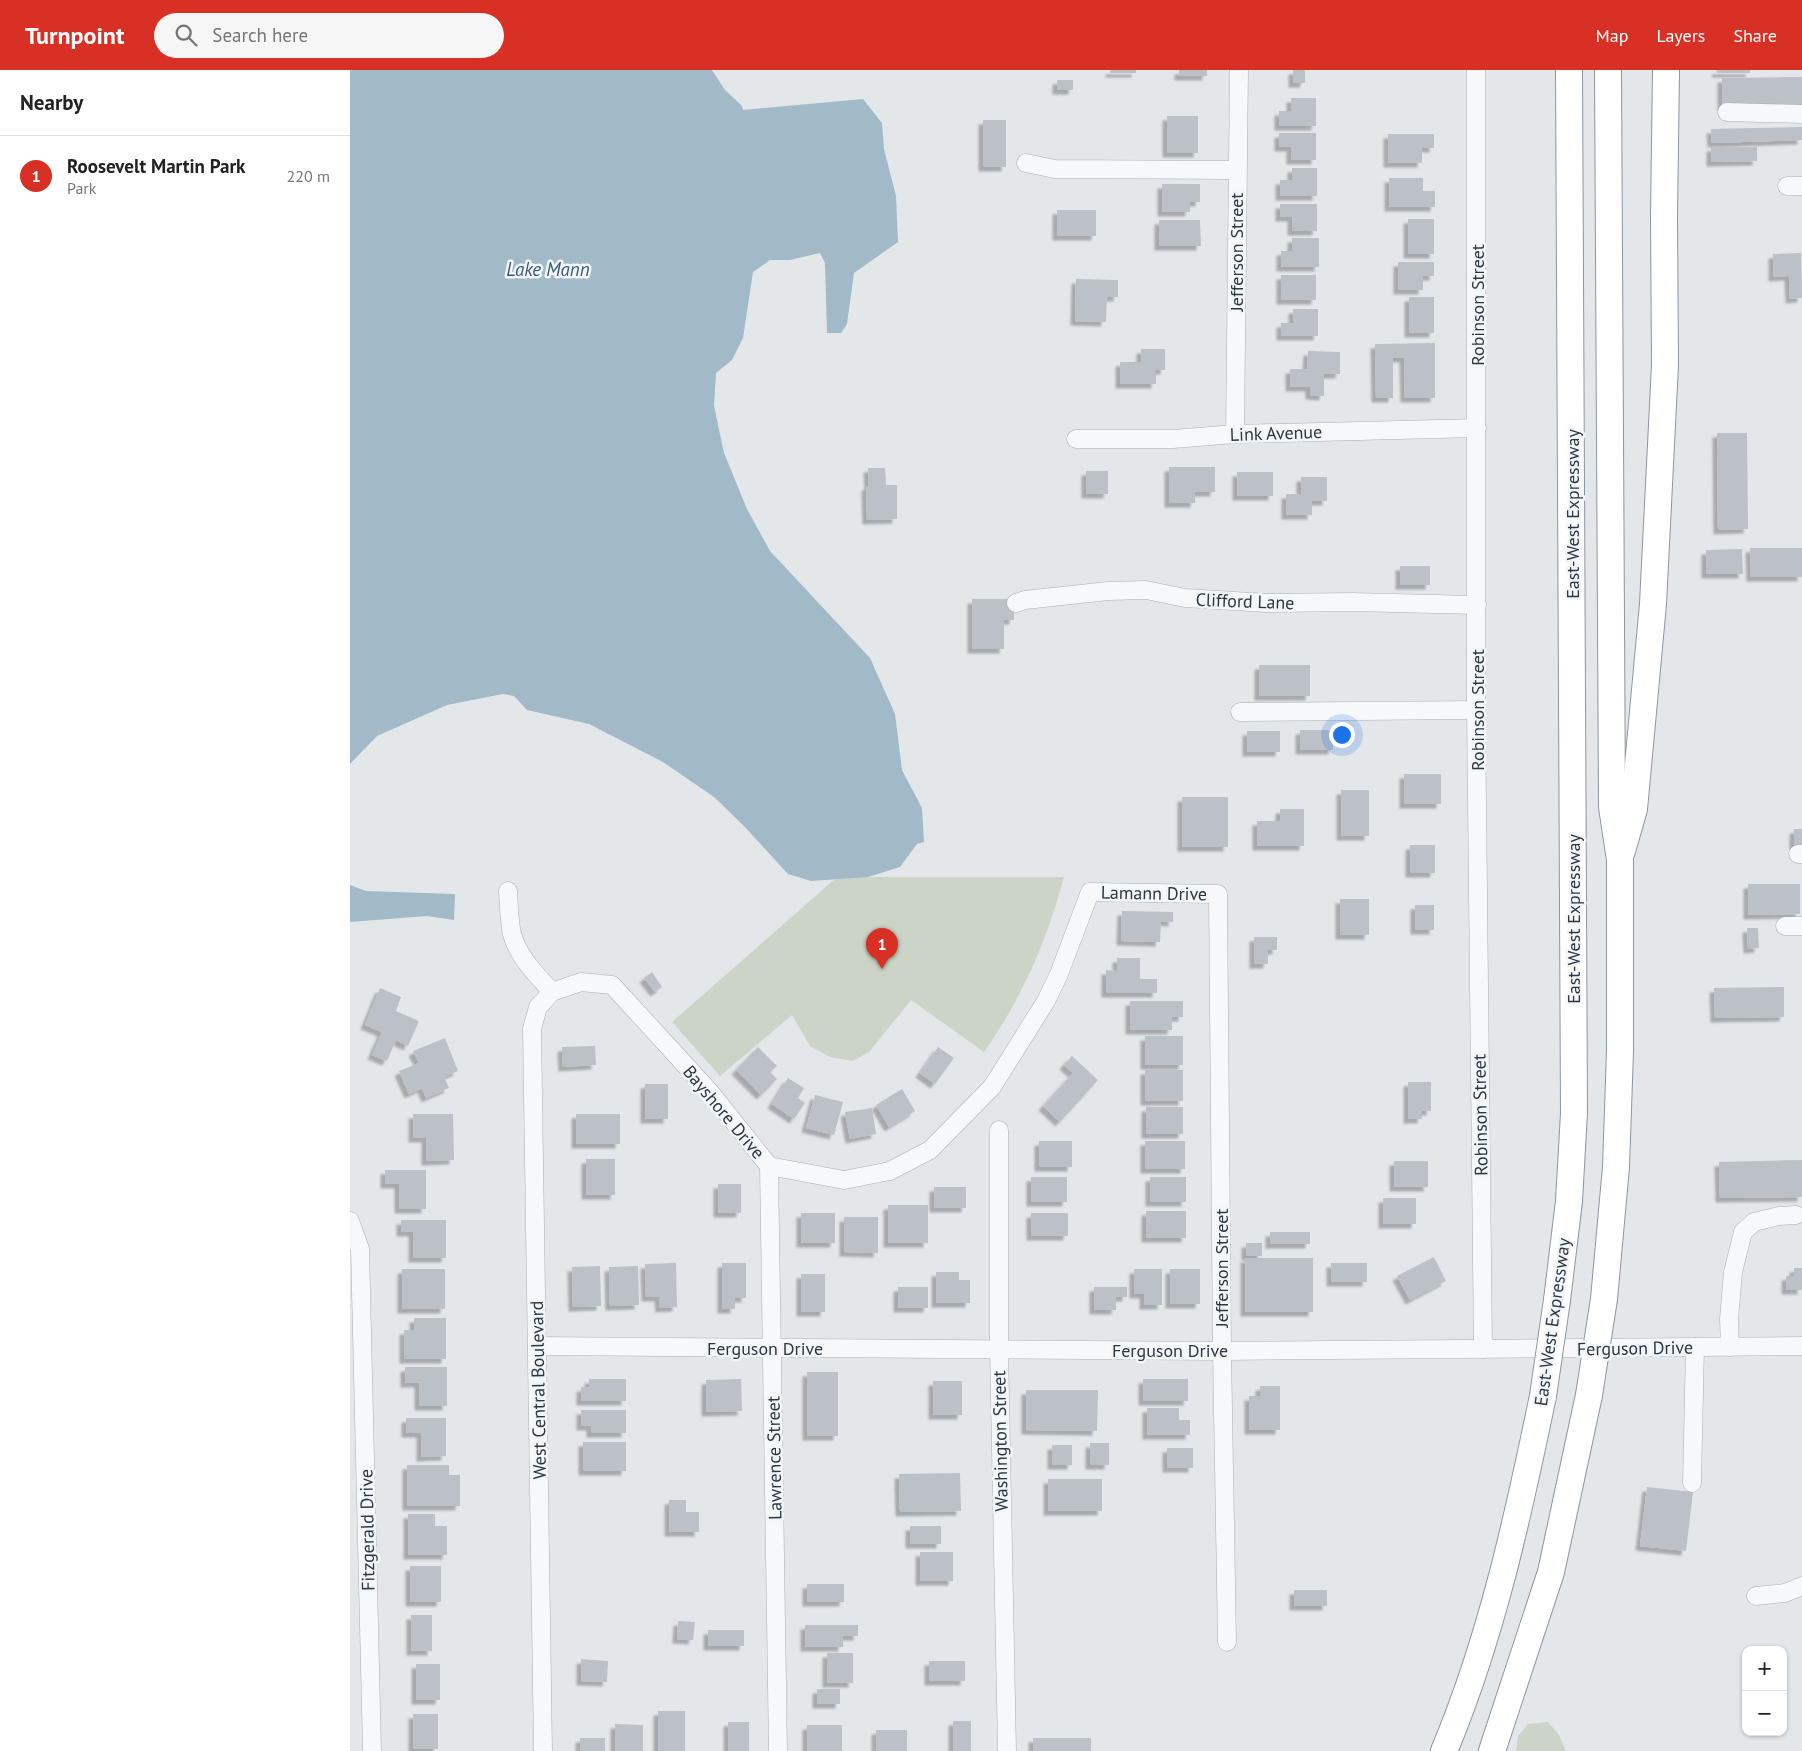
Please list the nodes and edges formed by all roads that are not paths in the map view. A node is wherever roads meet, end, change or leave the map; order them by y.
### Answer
1 (1239, 70) edge
2 (1476, 70) edge
3 (1556, 70) edge
4 (1569, 70) edge
5 (1608, 70) edge
6 (1666, 70) edge
7 (1727, 112) dead end
8 (1802, 114) edge
9 (1026, 163) dead end
10 (1237, 170) junction
11 (1477, 428) junction
12 (1235, 434) junction
13 (1076, 439) dead end
14 (1572, 454) junction
15 (1016, 603) dead end
16 (1477, 605) junction
17 (1476, 710) junction
18 (1240, 712) dead end
19 (1620, 860) junction
20 (508, 891) dead end
21 (1090, 892) joint
22 (1218, 894) joint
23 (552, 992) junction
24 (999, 1130) dead end
25 (770, 1166) junction
26 (1796, 1215) dead end
27 (350, 1222) edge
28 (537, 1346) junction
29 (1802, 1346) edge
30 (1695, 1347) junction
31 (1730, 1347) junction
32 (999, 1348) junction
33 (773, 1349) junction
34 (1483, 1349) junction
35 (1222, 1350) junction
36 (1692, 1483) dead end
37 (1802, 1586) edge
38 (1756, 1596) dead end
39 (1226, 1642) dead end
40 (372, 1751) edge
41 (543, 1751) edge
42 (778, 1751) edge
43 (1007, 1751) edge
44 (1444, 1751) edge
45 (1492, 1751) edge

1 - 10 street, Jefferson Street
2 - 11 street, Robinson Street
3 - 14 highway
4 - 14 highway, East-West Expressway
5 - 19 highway
6 - 19 highway
7 - 8 street
9 - 10 street
10 - 12 street, Jefferson Street
11 - 12 street, Link Avenue
11 - 16 street, Robinson Street
12 - 13 street, Link Avenue
14 - 44 highway, East-West Expressway, bridge
15 - 16 street, Clifford Lane
16 - 17 street, Robinson Street
17 - 18 street
17 - 34 street, Robinson Street
19 - 45 highway, bridge
20 - 23 street
21 - 22 street, Lamann Drive
21 - 25 street, Bayshore Drive
22 - 35 street, Jefferson Street
23 - 25 street, Bayshore Drive
23 - 28 street, West Central Boulevard
24 - 32 street, Washington Street
25 - 33 street, Lawrence Street
26 - 31 street
27 - 40 street, Fitzgerald Drive
28 - 33 street, Ferguson Drive
28 - 41 street, West Central Boulevard
29 - 31 street, Ferguson Drive
30 - 31 street, Ferguson Drive
30 - 34 street, Ferguson Drive
30 - 36 street
32 - 33 street, Ferguson Drive
32 - 35 street, Ferguson Drive
32 - 43 street, Washington Street
33 - 42 street, Lawrence Street
34 - 35 street, Ferguson Drive
35 - 39 street, Jefferson Street
37 - 38 street

